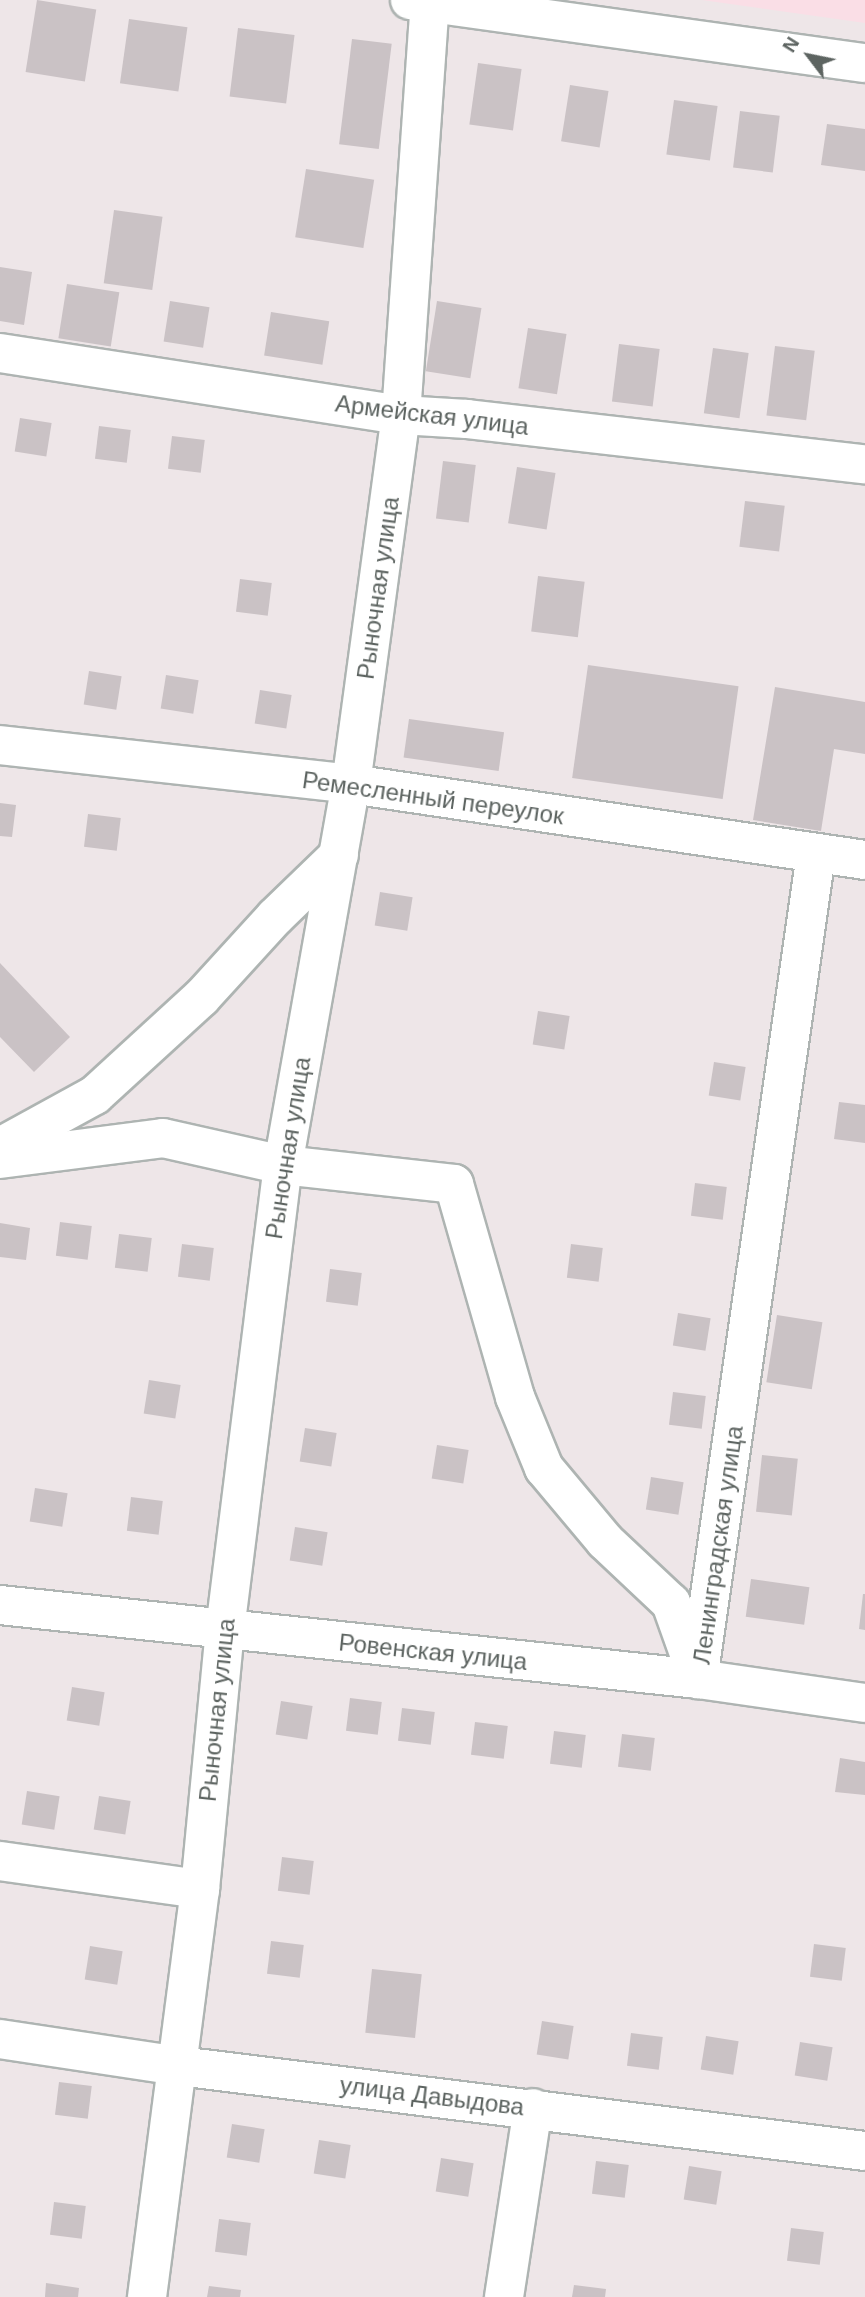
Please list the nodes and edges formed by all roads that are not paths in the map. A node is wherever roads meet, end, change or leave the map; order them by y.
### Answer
1 (423, 1) edge
2 (865, 63) edge
3 (0, 353) edge
4 (401, 415) junction
5 (865, 464) edge
6 (0, 744) edge
7 (351, 784) junction
8 (816, 854) junction
9 (339, 855) junction
10 (865, 860) edge
11 (0, 1147) edge
12 (0, 1159) edge
13 (282, 1165) junction
14 (0, 1605) edge
15 (225, 1630) junction
16 (698, 1679) junction
17 (865, 1703) edge
18 (0, 1861) edge
19 (200, 1889) junction
20 (0, 2039) edge
21 (179, 2066) junction
22 (533, 2108) junction
23 (865, 2151) edge
24 (147, 2297) edge
25 (504, 2297) edge

1 - 2 street
1 - 4 street, Рыночная улица
3 - 4 street, Армейская улица
4 - 5 street, Армейская улица
4 - 7 street, Рыночная улица
6 - 7 street, Ремесленный переулок
7 - 8 street, Ремесленный переулок
7 - 9 street, Рыночная улица
8 - 10 street, Ремесленный переулок
8 - 16 street, Ленинградская улица
9 - 11 street
9 - 13 street, Рыночная улица
12 - 13 street, Ленинградская улица
13 - 15 street, Рыночная улица
13 - 16 street, Ленинградская улица
14 - 15 street, Ровенская улица
15 - 16 street, Ровенская улица
15 - 19 street, Рыночная улица
16 - 17 street, Ровенская улица
18 - 19 street
19 - 21 street, Рыночная улица
20 - 21 street, улица Давыдова
21 - 22 street, улица Давыдова
21 - 24 street, Рыночная улица
22 - 23 street, улица Давыдова
22 - 25 street

